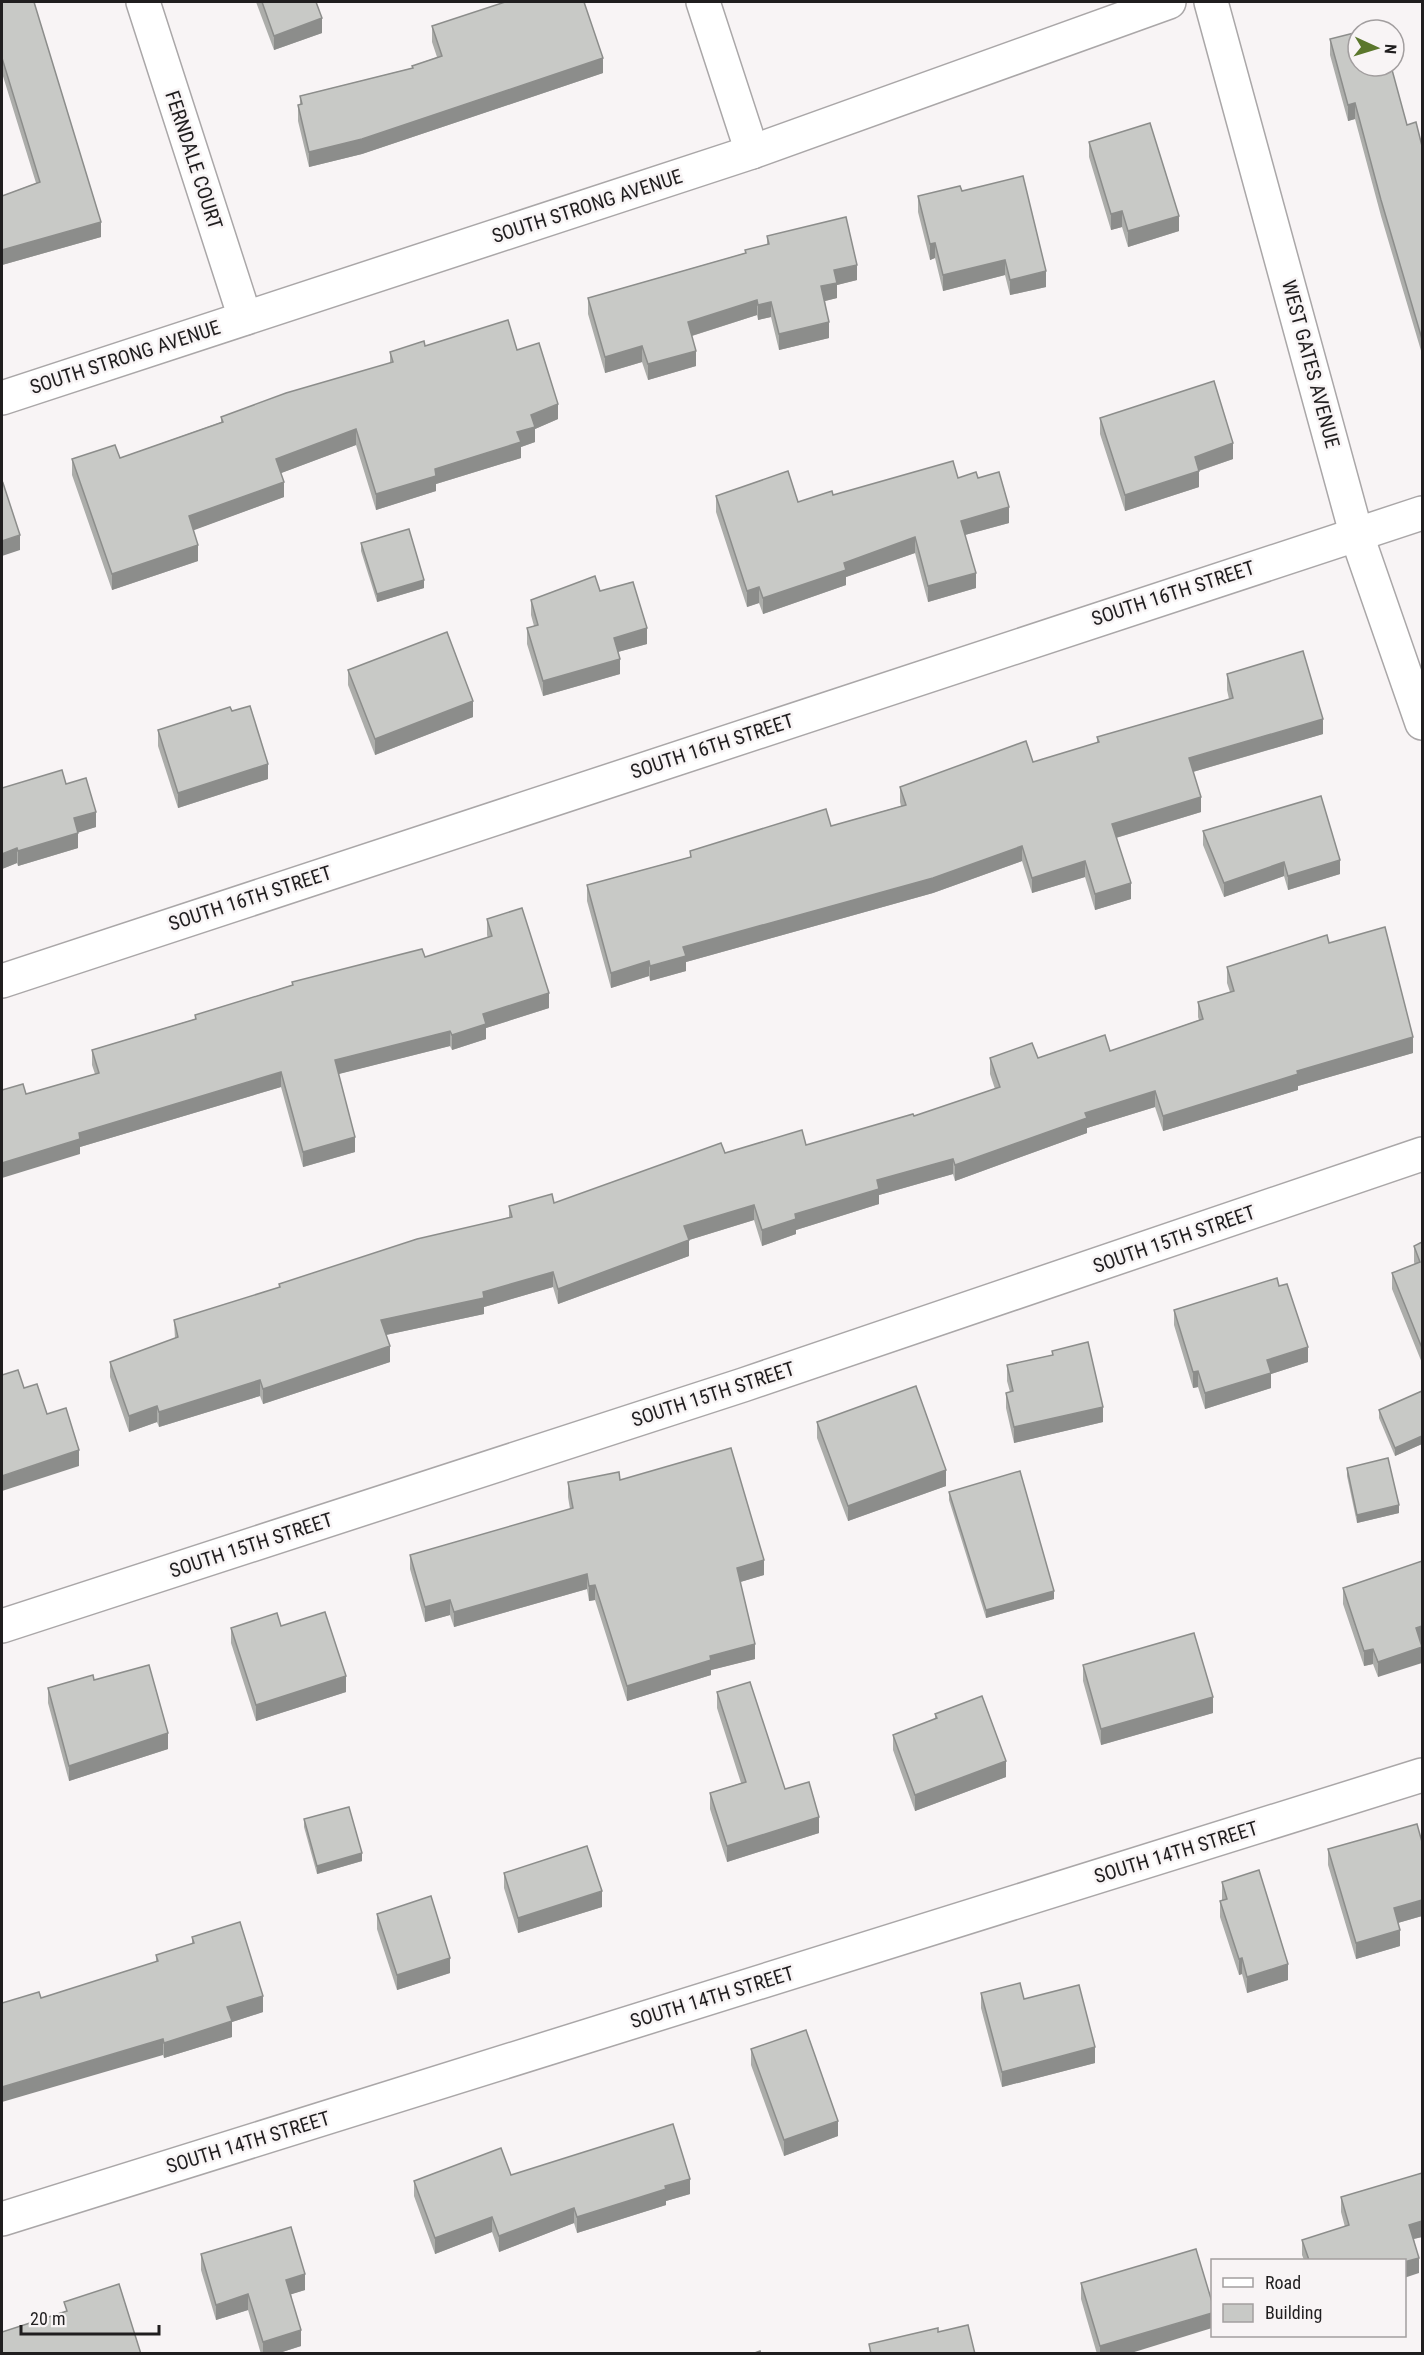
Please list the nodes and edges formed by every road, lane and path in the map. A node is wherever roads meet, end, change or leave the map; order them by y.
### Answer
1 (143, 2) edge
2 (703, 2) edge
3 (1169, 2) edge
4 (1211, 2) edge
5 (752, 152) junction
6 (245, 318) junction
7 (2, 398) edge
8 (1422, 513) edge
9 (1356, 533) junction
10 (1422, 723) edge
11 (2, 981) edge
12 (1422, 1154) edge
13 (2, 1626) edge
14 (1422, 1775) edge
15 (2, 2219) edge

1 - 6 street, FERNDALE COURT
2 - 5 street
3 - 5 street, SOUTH STRONG AVENUE
4 - 9 street, WEST GATES AVENUE
5 - 6 street, SOUTH STRONG AVENUE
6 - 7 street, SOUTH STRONG AVENUE
8 - 9 street, SOUTH 16TH STREET
9 - 10 street, WEST GATES AVENUE
9 - 11 street, SOUTH 16TH STREET
12 - 13 street, SOUTH 15TH STREET
14 - 15 street, SOUTH 14TH STREET

